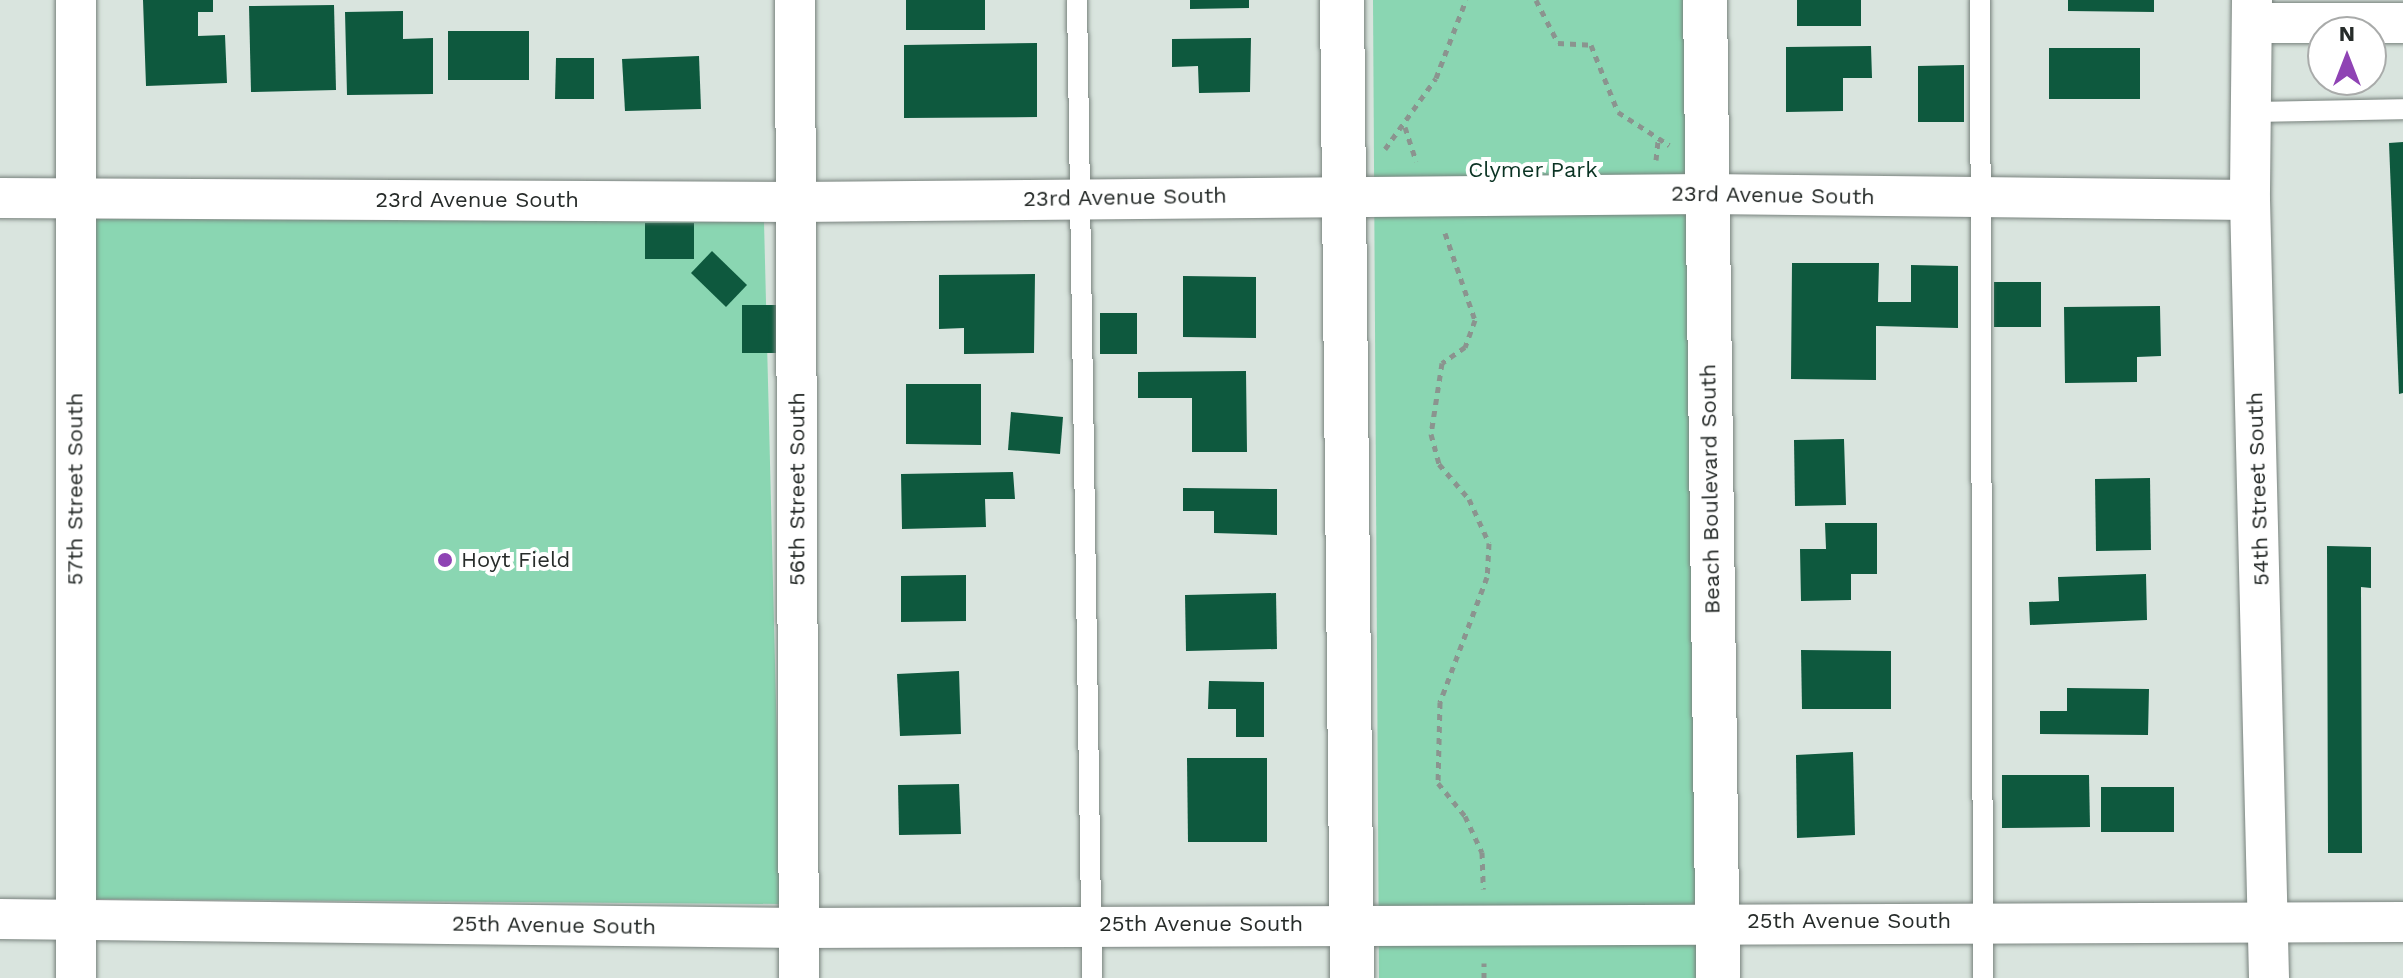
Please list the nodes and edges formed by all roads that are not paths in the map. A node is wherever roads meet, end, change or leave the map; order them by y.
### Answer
1 (76, 0) edge
2 (795, 0) edge
3 (1077, 0) edge
4 (1342, 0) edge
5 (1705, 0) edge
6 (1980, 0) edge
7 (2252, 11) edge
8 (2403, 23) edge
9 (2403, 109) edge
10 (2251, 112) junction
11 (1705, 176) junction
12 (1342, 178) junction
13 (1981, 197) junction
14 (0, 198) edge
15 (75, 198) junction
16 (1078, 198) junction
17 (2250, 200) junction
18 (796, 202) junction
19 (0, 919) edge
20 (75, 919) junction
21 (1717, 920) junction
22 (1983, 921) junction
23 (2269, 921) junction
24 (2403, 922) edge
25 (1352, 923) junction
26 (1092, 925) junction
27 (799, 928) junction
28 (76, 978) edge
29 (799, 978) edge
30 (1092, 978) edge
31 (1352, 978) edge
32 (1718, 978) edge
33 (1983, 978) edge
34 (2269, 978) edge

1 - 15 street, 57th Street South
2 - 18 street, 56th Street South
3 - 16 lane
4 - 12 street
5 - 11 street, Beach Boulevard South
6 - 13 lane
7 - 8 street
7 - 10 street, 54th Street South
9 - 10 lane
10 - 17 street, 54th Street South
11 - 12 street, 23rd Avenue South
11 - 13 street, 23rd Avenue South
11 - 21 street, Beach Boulevard South
12 - 16 street, 23rd Avenue South
12 - 25 street
13 - 17 street, 23rd Avenue South
13 - 22 lane
14 - 15 street, 23rd Avenue South
15 - 18 street, 23rd Avenue South
15 - 20 street, 57th Street South
16 - 18 street, 23rd Avenue South
16 - 26 lane
17 - 23 street, 54th Street South
18 - 27 street, 56th Street South
19 - 20 street, 25th Avenue South
20 - 27 street, 25th Avenue South
20 - 28 street, 57th Street South
21 - 22 street, 25th Avenue South
21 - 25 street, 25th Avenue South
21 - 32 street, Beach Boulevard South
22 - 23 street, 25th Avenue South
22 - 33 lane
23 - 24 street, 25th Avenue South
23 - 34 street, 54th Street South
25 - 26 street, 25th Avenue South
25 - 31 street
26 - 27 street, 25th Avenue South
26 - 30 lane
27 - 29 street, 56th Street South

